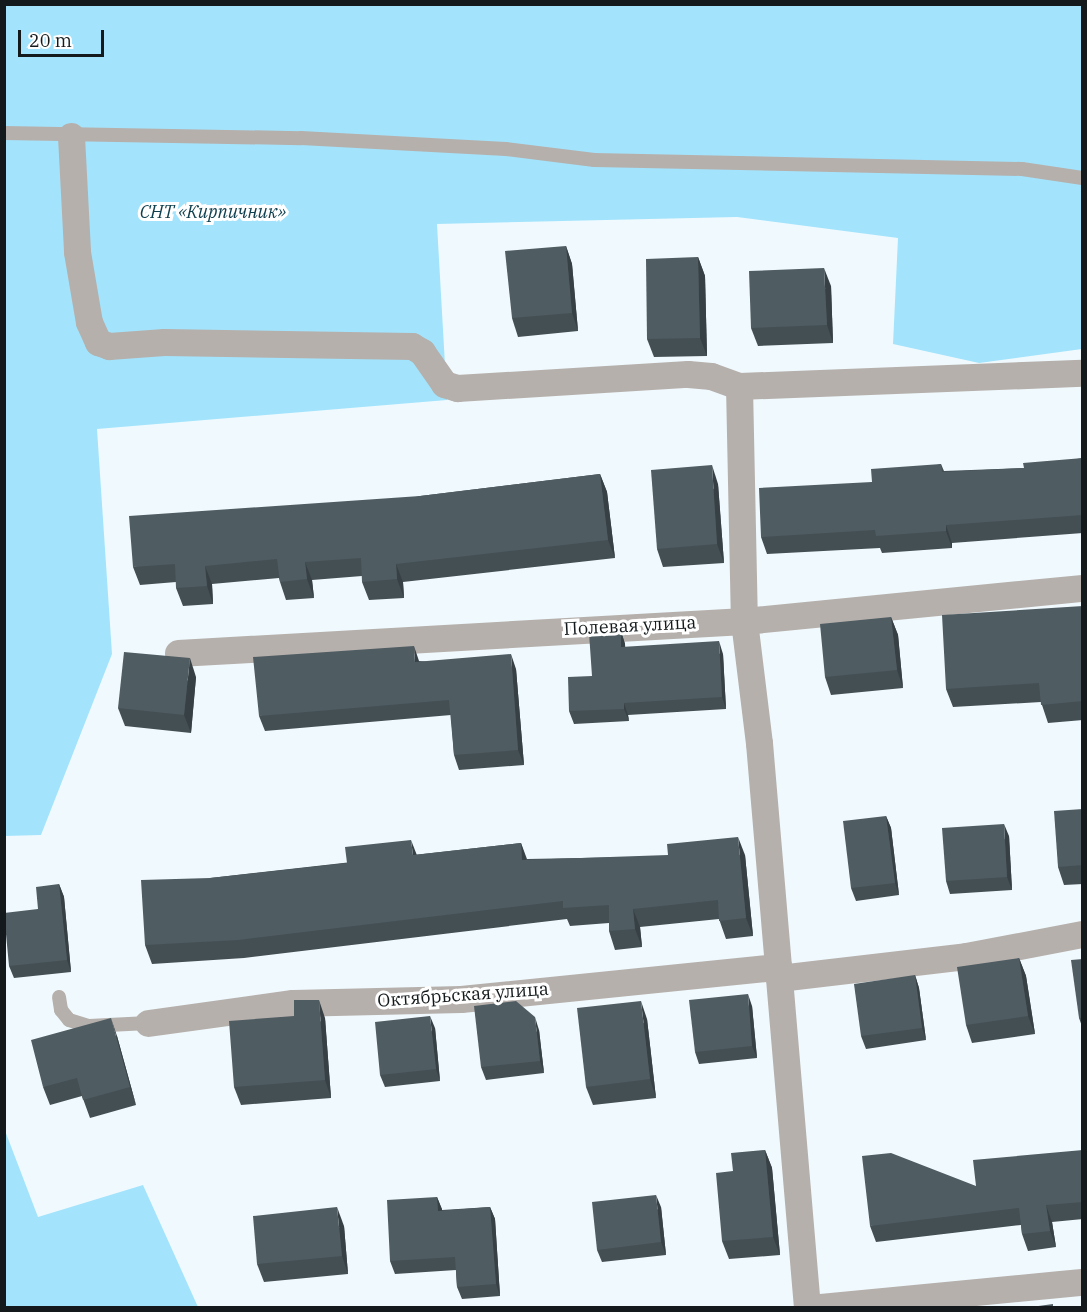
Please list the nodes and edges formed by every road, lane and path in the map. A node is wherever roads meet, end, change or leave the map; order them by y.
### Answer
1 (4, 133) edge
2 (71, 136) junction
3 (1083, 178) edge
4 (1083, 373) edge
5 (739, 386) junction
6 (1083, 588) edge
7 (744, 621) junction
8 (178, 653) dead end
9 (1083, 934) edge
10 (779, 972) junction
11 (59, 997) dead end
12 (147, 1023) joint
13 (1083, 1282) edge
14 (808, 1308) edge

1 - 2 lane
2 - 3 lane
2 - 5 street
4 - 5 street
5 - 7 street
6 - 7 street, Полевая улица
7 - 8 street, Полевая улица
7 - 10 street
9 - 10 street, Октябрьская улица
10 - 12 street, Октябрьская улица
10 - 14 street
11 - 12 lane
13 - 14 street

